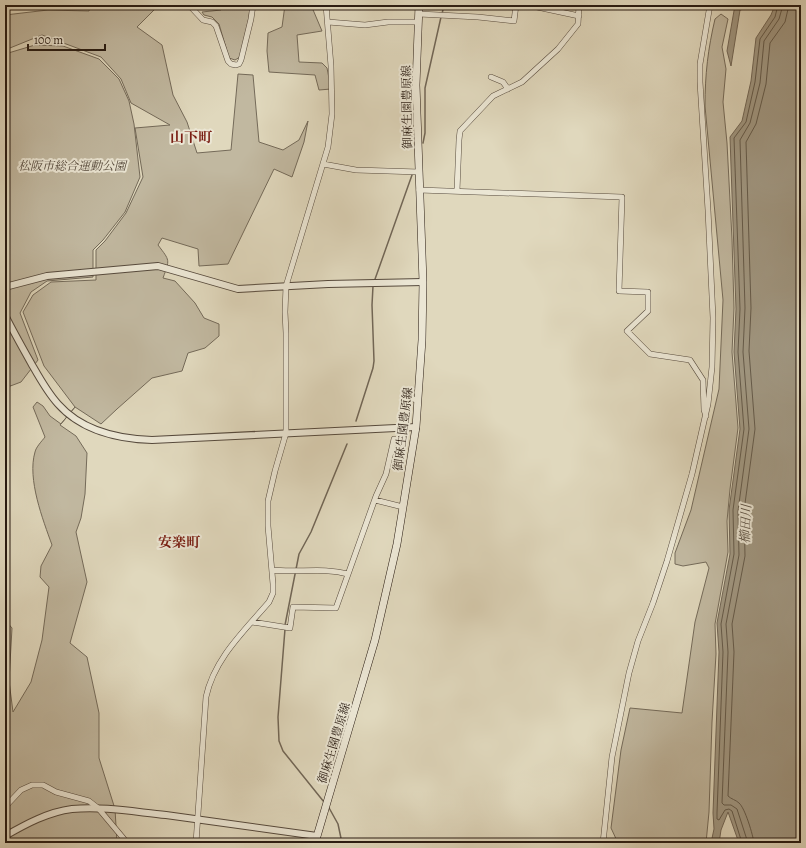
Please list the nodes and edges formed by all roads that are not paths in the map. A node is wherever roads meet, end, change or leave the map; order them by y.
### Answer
1 (190, 5) edge
2 (253, 5) edge
3 (326, 5) edge
4 (419, 5) edge
5 (516, 5) edge
6 (520, 5) edge
7 (579, 5) edge
8 (710, 5) edge
9 (579, 16) junction
10 (419, 18) junction
11 (328, 22) junction
12 (491, 77) dead end
13 (508, 88) junction
14 (323, 164) junction
15 (419, 172) junction
16 (419, 190) junction
17 (457, 191) junction
18 (423, 282) junction
19 (286, 286) junction
20 (5, 287) edge
21 (5, 315) edge
22 (418, 400) junction
23 (403, 415) dead end
24 (706, 416) junction
25 (416, 427) junction
26 (286, 433) junction
27 (394, 439) dead end
28 (375, 500) junction
29 (403, 507) junction
30 (272, 570) junction
31 (348, 574) junction
32 (252, 622) junction
33 (5, 807) edge
34 (98, 808) junction
35 (198, 819) junction
36 (5, 836) edge
37 (316, 840) edge
38 (126, 843) edge
39 (196, 843) edge
40 (603, 843) edge

1 - 2 street
3 - 11 street
4 - 10 main road, 御麻生園豊原線
5 - 10 street
6 - 9 street
7 - 9 street
8 - 24 street
9 - 13 street
10 - 11 street
10 - 15 main road, 御麻生園豊原線
11 - 14 street
12 - 13 street
13 - 17 street
14 - 15 street
14 - 19 street
15 - 16 main road, 御麻生園豊原線
16 - 17 street
16 - 18 main road, 御麻生園豊原線
17 - 24 street
18 - 19 street
18 - 22 main road, 御麻生園豊原線
19 - 20 street
19 - 26 street
21 - 26 street
22 - 23 street
22 - 25 main road, 御麻生園豊原線
24 - 40 street
25 - 26 street
25 - 29 main road, 御麻生園豊原線
26 - 30 street
27 - 28 street
28 - 29 street
28 - 31 street
29 - 37 main road, 御麻生園豊原線
30 - 31 street
30 - 32 street
31 - 32 street
32 - 35 street
33 - 34 street
34 - 35 street
34 - 36 street
34 - 38 street
35 - 37 street
35 - 39 street

